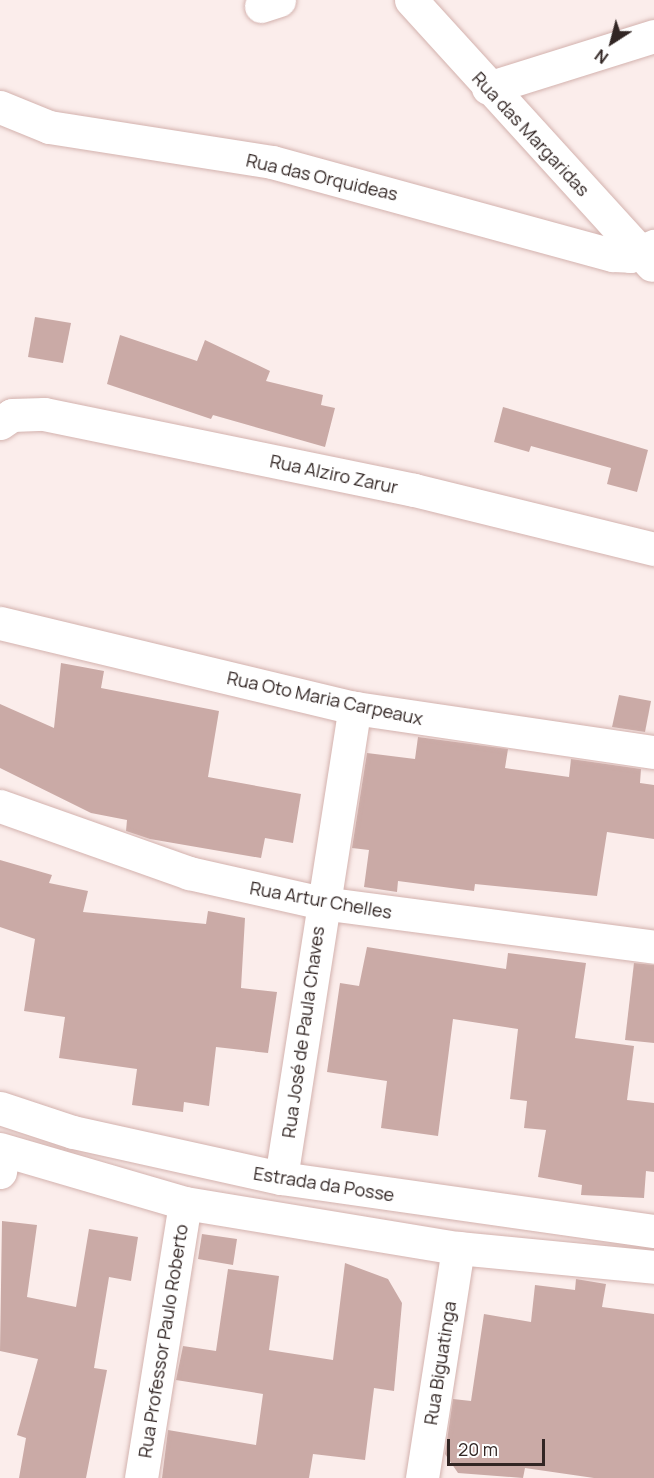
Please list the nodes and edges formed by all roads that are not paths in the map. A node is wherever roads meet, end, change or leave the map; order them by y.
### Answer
1 (411, 0) edge
2 (654, 36) edge
3 (488, 87) junction
4 (0, 107) edge
5 (650, 255) edge
6 (6, 419) edge
7 (654, 549) edge
8 (0, 623) edge
9 (355, 708) junction
10 (654, 752) edge
11 (0, 806) edge
12 (322, 903) junction
13 (654, 947) edge
14 (0, 1108) edge
15 (1, 1158) edge
16 (281, 1178) junction
17 (185, 1203) junction
18 (654, 1231) edge
19 (458, 1248) junction
20 (654, 1267) edge
21 (141, 1478) edge
22 (422, 1478) edge

1 - 3 street, Rua das Margaridas
2 - 3 street
3 - 5 street, Rua das Margaridas
4 - 5 street, Rua das Orquideas
6 - 7 street, Rua Alziro Zarur
8 - 9 street, Rua Oto Maria Carpeaux
9 - 10 street, Rua Oto Maria Carpeaux
9 - 12 street, Rua José de Paula Chaves
11 - 12 street, Rua Artur Chelles
12 - 13 street, Rua Artur Chelles
12 - 16 street, Rua José de Paula Chaves
14 - 16 street, Estrada da Posse
15 - 17 street
16 - 18 street, Estrada da Posse
17 - 19 street
17 - 21 street, Rua Professor Paulo Roberto
19 - 20 street
19 - 22 street, Rua Biguatinga

